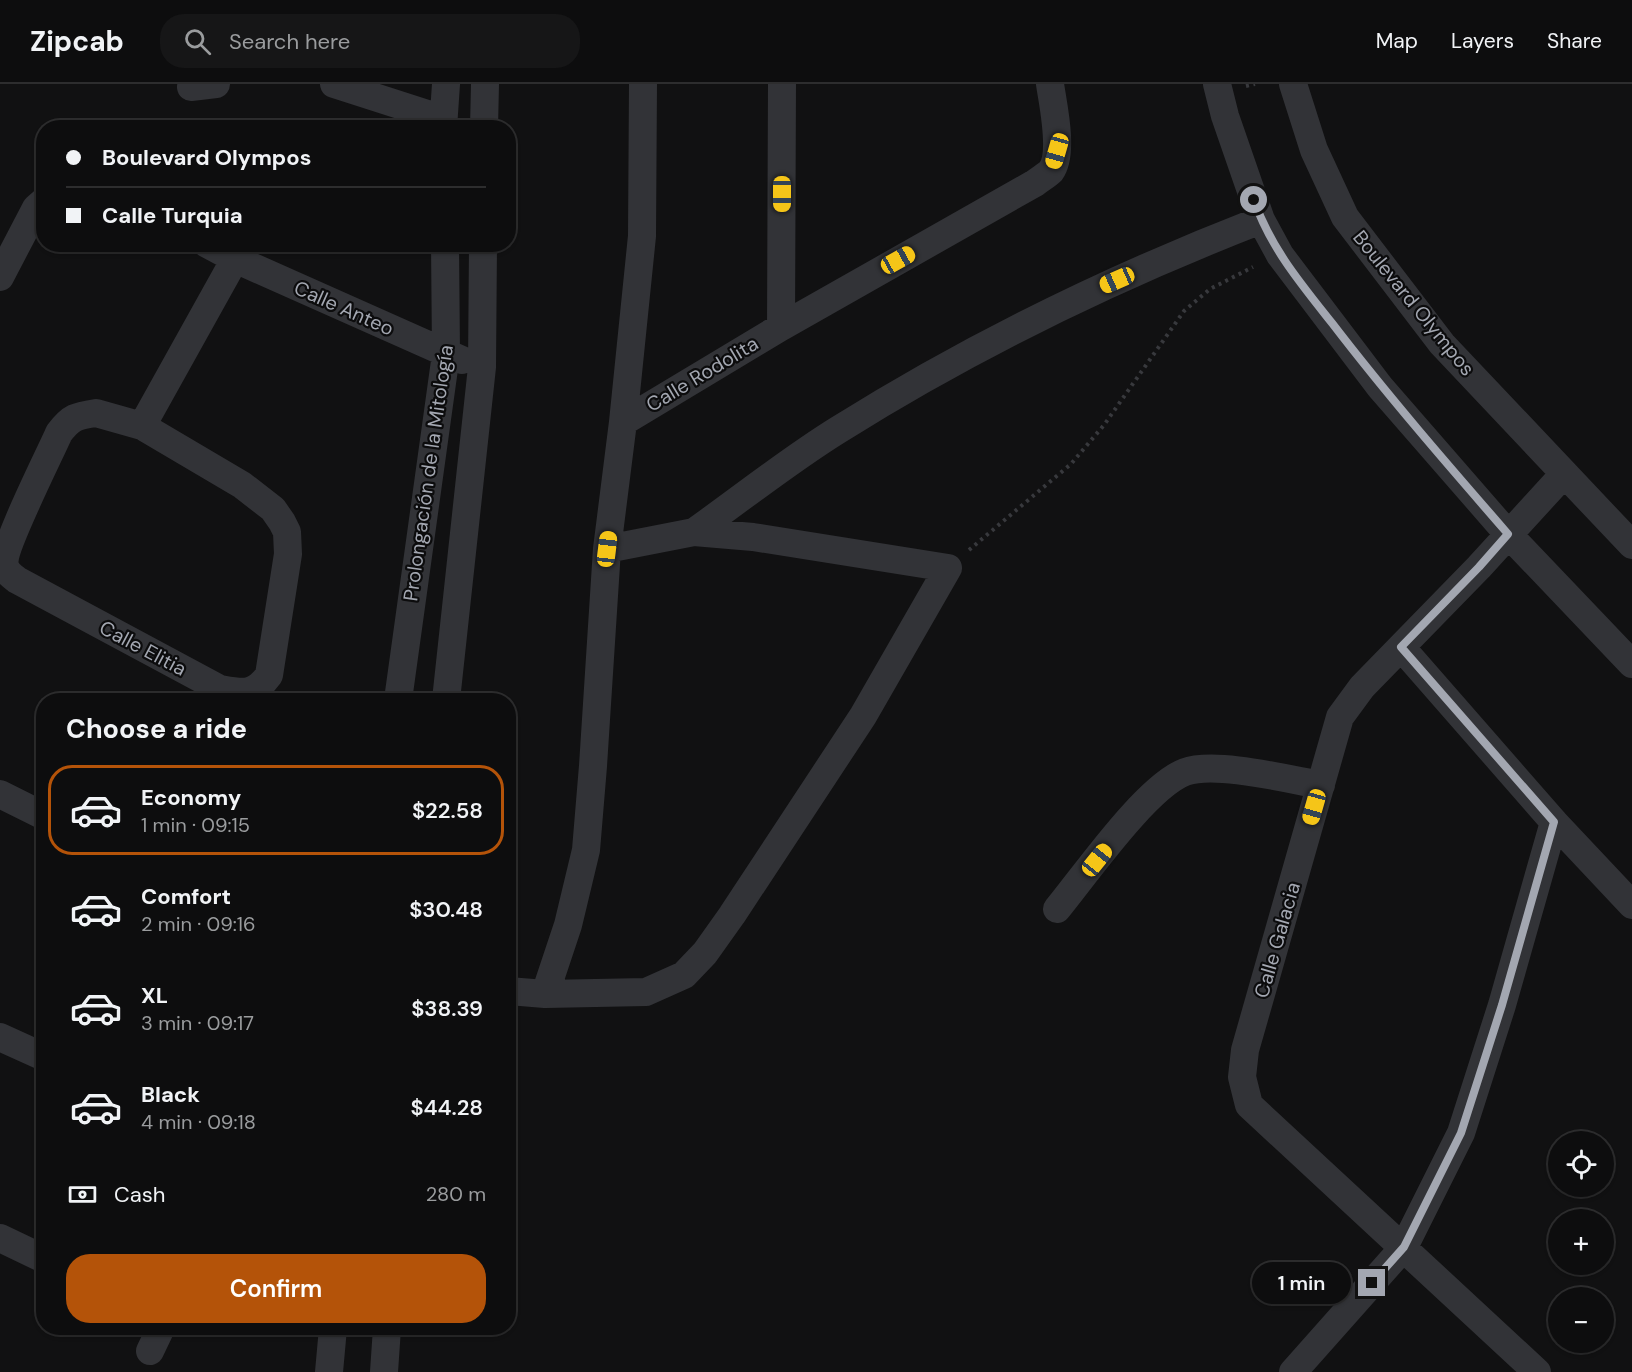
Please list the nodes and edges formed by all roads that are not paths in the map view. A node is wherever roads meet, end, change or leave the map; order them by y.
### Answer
1 (334, 84) edge
2 (446, 84) edge
3 (485, 84) edge
4 (643, 84) edge
5 (782, 84) edge
6 (1050, 84) edge
7 (1217, 84) edge
8 (1293, 84) edge
9 (435, 120) edge
10 (443, 120) edge
11 (484, 120) edge
12 (36, 211) edge
13 (1261, 220) junction
14 (222, 252) edge
15 (445, 252) edge
16 (483, 252) edge
17 (236, 260) junction
18 (0, 277) edge
19 (781, 327) junction
20 (446, 354) junction
21 (482, 368) junction
22 (623, 422) junction
23 (142, 426) junction
24 (1564, 474) junction
25 (694, 532) junction
26 (1508, 534) junction
27 (1632, 545) edge
28 (607, 549) junction
29 (1401, 647) junction
30 (1632, 663) edge
31 (399, 693) edge
32 (447, 693) edge
33 (1321, 785) junction
34 (0, 794) edge
35 (36, 812) edge
36 (1554, 822) junction
37 (1632, 905) edge
38 (1057, 909) dead end
39 (516, 992) edge
40 (545, 994) junction
41 (0, 1037) edge
42 (36, 1054) edge
43 (0, 1238) edge
44 (1404, 1247) junction
45 (36, 1255) edge
46 (332, 1335) edge
47 (387, 1335) edge
48 (329, 1372) edge
49 (384, 1372) edge
50 (1293, 1372) edge
51 (1537, 1372) edge

1 - 9 street
2 - 10 street
3 - 11 street
4 - 22 street
5 - 19 street, Calle Rodolita
6 - 19 street, Calle Rodolita
7 - 13 street
8 - 24 street, Boulevard Olympos
12 - 18 street
13 - 25 street
13 - 26 street
14 - 17 street, Calle Anteo
15 - 20 street, Prolongación de la Mitología
16 - 21 street, Prolongación de la Mitología
17 - 20 street, Calle Anteo
17 - 23 street
19 - 22 street, Calle Rodolita
20 - 21 street, Calle Anteo
20 - 31 street, Prolongación de la Mitología
21 - 32 street, Prolongación de la Mitología
22 - 28 street
23 - 23 street, Calle Elitia
24 - 26 street, Calle Galacia
24 - 27 street, Boulevard Olympos
25 - 28 street
25 - 40 street
26 - 29 street, Calle Galacia
26 - 30 street
28 - 40 street
29 - 33 street, Calle Galacia
29 - 36 street
33 - 38 street
33 - 44 street, Calle Galacia
34 - 35 street
36 - 37 street
36 - 44 street
39 - 40 street
41 - 42 street
43 - 45 street
44 - 50 street
44 - 51 street, Calle Galacia
46 - 48 street
47 - 49 street

